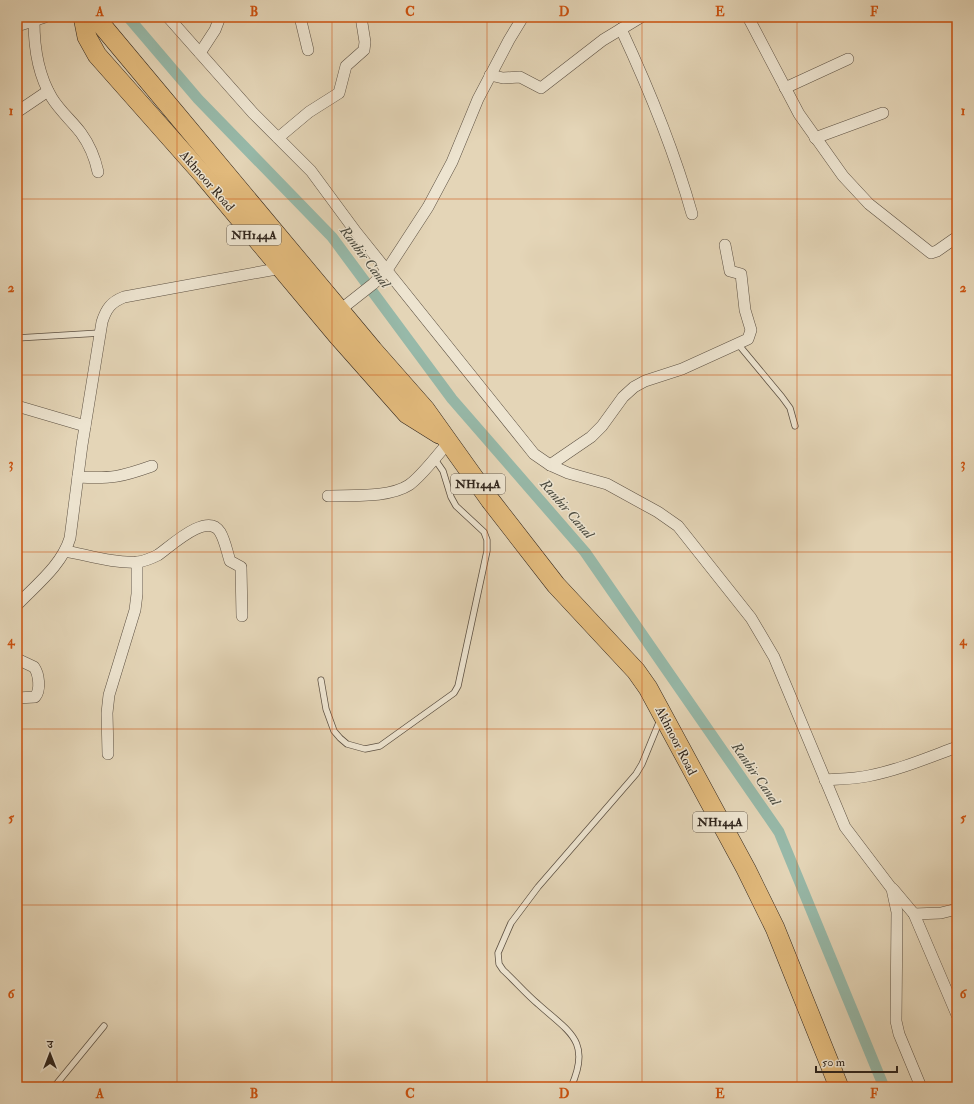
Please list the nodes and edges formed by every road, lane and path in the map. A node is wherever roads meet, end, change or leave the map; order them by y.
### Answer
1 (83, 17) edge
2 (95, 17) edge
3 (168, 17) edge
4 (220, 17) edge
5 (300, 17) edge
6 (361, 17) edge
7 (523, 17) edge
8 (641, 17) edge
9 (751, 18) edge
10 (40, 19) edge
11 (17, 26) edge
12 (620, 29) junction
13 (308, 50) dead end
14 (200, 53) junction
15 (848, 59) dead end
16 (490, 75) junction
17 (785, 88) junction
18 (48, 91) junction
19 (17, 112) edge
20 (883, 113) dead end
21 (278, 138) junction
22 (815, 138) junction
23 (98, 172) dead end
24 (692, 214) dead end
25 (957, 237) edge
26 (725, 245) dead end
27 (282, 268) junction
28 (387, 270) junction
29 (340, 310) junction
30 (100, 333) junction
31 (17, 338) edge
32 (738, 344) junction
33 (17, 406) edge
34 (85, 426) junction
35 (795, 426) dead end
36 (447, 440) junction
37 (434, 458) junction
38 (550, 465) junction
39 (152, 466) dead end
40 (78, 477) junction
41 (328, 496) dead end
42 (65, 551) junction
43 (138, 562) junction
44 (17, 605) edge
45 (242, 616) dead end
46 (17, 658) edge
47 (321, 680) dead end
48 (17, 698) edge
49 (662, 714) junction
50 (957, 747) edge
51 (108, 754) dead end
52 (825, 780) junction
53 (892, 889) junction
54 (957, 909) edge
55 (914, 914) junction
56 (957, 1015) edge
57 (104, 1026) dead end
58 (54, 1087) edge
59 (572, 1087) edge
60 (839, 1087) edge
61 (920, 1087) edge

1 - 27 highway, Akhnoor Road / NH144A
2 - 29 highway, Akhnoor Road / NH144A
3 - 14 street
4 - 14 street
5 - 13 street
6 - 21 street
7 - 16 street
8 - 12 street
9 - 17 street
10 - 11 street
10 - 18 street
12 - 16 street
12 - 24 street
14 - 21 street
15 - 17 street
16 - 28 street
17 - 22 street
18 - 19 street
18 - 23 street
20 - 22 street
21 - 28 street
22 - 25 street
26 - 32 street
27 - 30 street
27 - 36 highway, Akhnoor Road / NH144A
28 - 29 street
28 - 38 street
29 - 36 highway, Akhnoor Road / NH144A
30 - 31 lane
30 - 34 street
32 - 35 lane
32 - 38 street
33 - 34 street
34 - 40 street
36 - 37 street
36 - 49 highway, Akhnoor Road / NH144A
37 - 41 street
37 - 47 lane
38 - 52 street
39 - 40 street
40 - 42 street
42 - 43 street
42 - 44 street
43 - 45 street
43 - 51 street
46 - 48 street
49 - 59 lane
49 - 60 highway, Akhnoor Road / NH144A
50 - 52 street
52 - 53 street
53 - 55 street
53 - 61 street
54 - 55 street
55 - 56 street
57 - 58 lane

